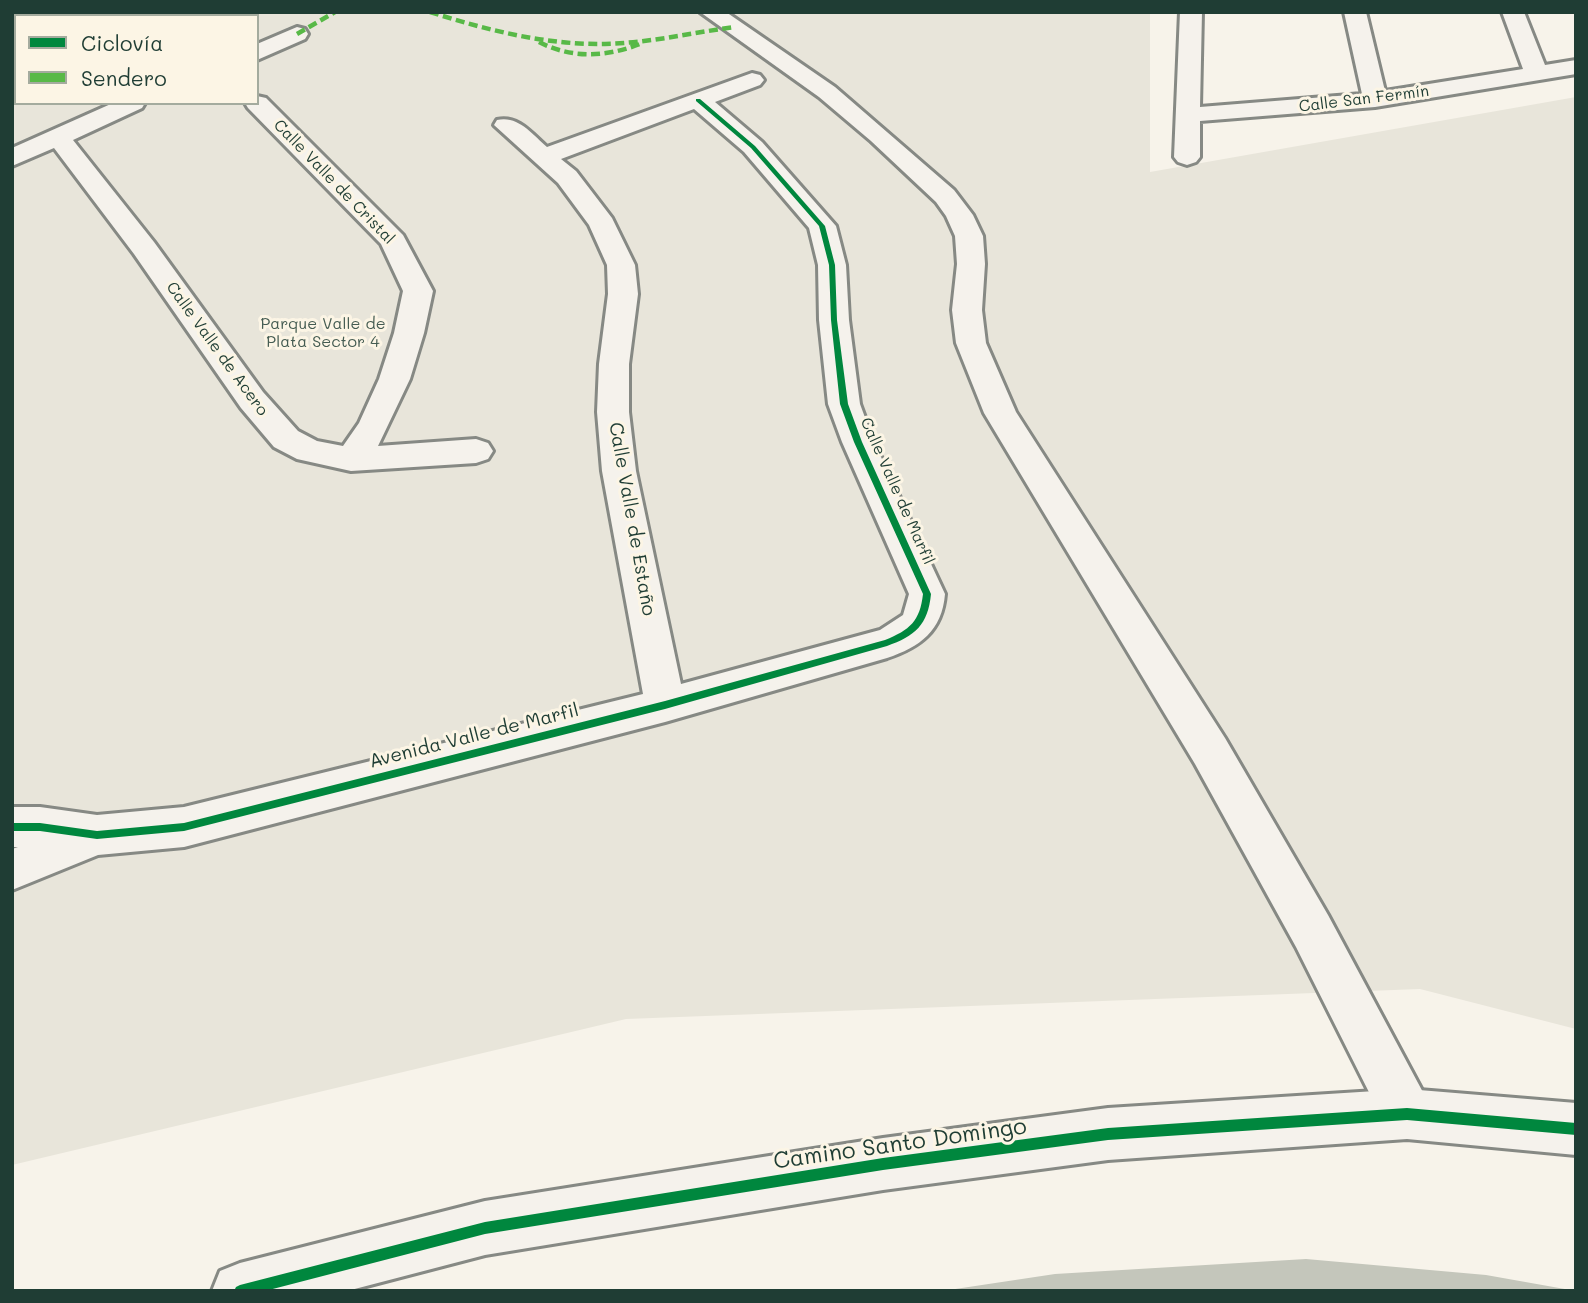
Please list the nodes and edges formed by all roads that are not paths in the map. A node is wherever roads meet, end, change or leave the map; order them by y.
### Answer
1 (711, 12) edge
2 (1191, 12) edge
3 (1355, 12) edge
4 (1513, 12) edge
5 (297, 34) dead end
6 (259, 51) edge
7 (1576, 67) edge
8 (1537, 74) junction
9 (752, 80) dead end
10 (698, 100) junction
11 (1375, 100) junction
12 (123, 105) edge
13 (259, 105) edge
14 (1189, 115) junction
15 (506, 125) dead end
16 (58, 137) junction
17 (545, 156) junction
18 (1187, 157) dead end
19 (12, 158) edge
20 (475, 451) dead end
21 (351, 458) junction
22 (926, 611) joint
23 (665, 705) junction
24 (12, 827) edge
25 (97, 835) junction
26 (12, 870) edge
27 (1407, 1114) junction
28 (1576, 1129) edge
29 (240, 1291) edge

1 - 27 street
2 - 14 street
3 - 11 street
4 - 8 street
5 - 6 street
7 - 8 street, Calle San Fermín
8 - 11 street, Calle San Fermín
9 - 10 street
10 - 17 street
10 - 22 street, Calle Valle de Marfil
11 - 14 street, Calle San Fermín
12 - 16 street
13 - 21 street, Calle Valle de Cristal
14 - 18 street
15 - 17 street, Calle Valle de Estaño
16 - 19 street
16 - 21 street, Calle Valle de Acero
17 - 23 street, Calle Valle de Estaño
20 - 21 street, Calle Valle de Acero
22 - 23 street, Avenida Valle de Marfil
23 - 25 street, Avenida Valle de Marfil
24 - 25 street, Avenida Valle de Marfil
25 - 26 street, Avenida Valle de Marfil
27 - 28 street, Camino Santo Domingo
27 - 29 street, Camino Santo Domingo

